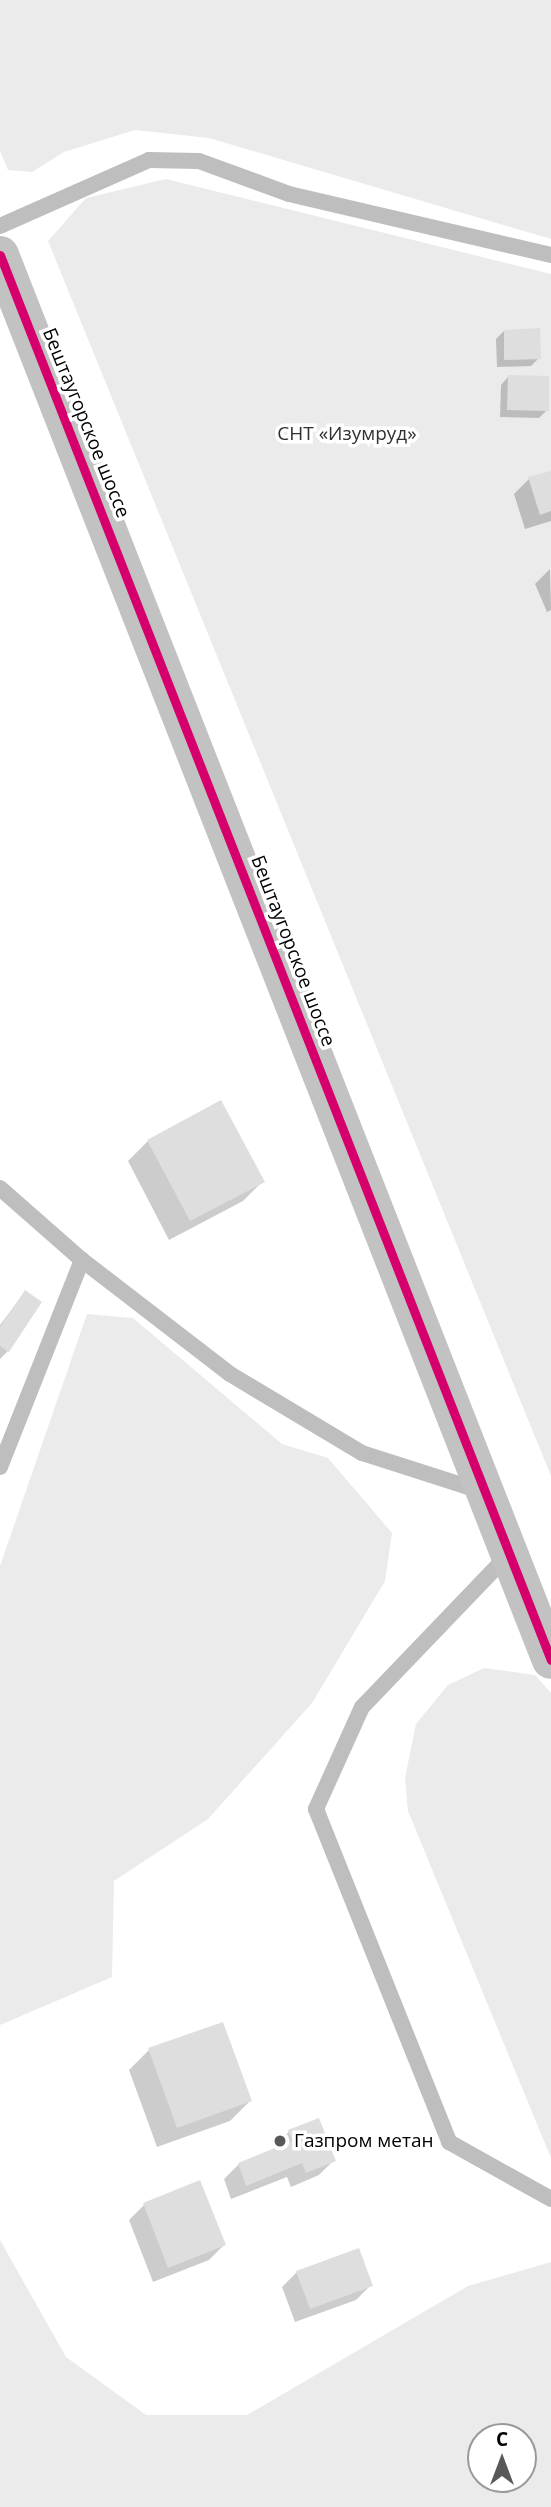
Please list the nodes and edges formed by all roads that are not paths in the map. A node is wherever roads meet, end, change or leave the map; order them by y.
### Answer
1 (0, 226) edge
2 (551, 255) edge
3 (0, 256) edge
4 (0, 1188) edge
5 (82, 1260) junction
6 (0, 1467) edge
7 (487, 1493) junction
8 (510, 1553) junction
9 (551, 1660) edge
10 (551, 2199) edge

1 - 2 lane
3 - 7 street, Бештаугорское шоссе
4 - 5 lane
5 - 6 lane
5 - 7 lane
7 - 8 street, Бештаугорское шоссе
8 - 9 street, Бештаугорское шоссе
8 - 10 lane

